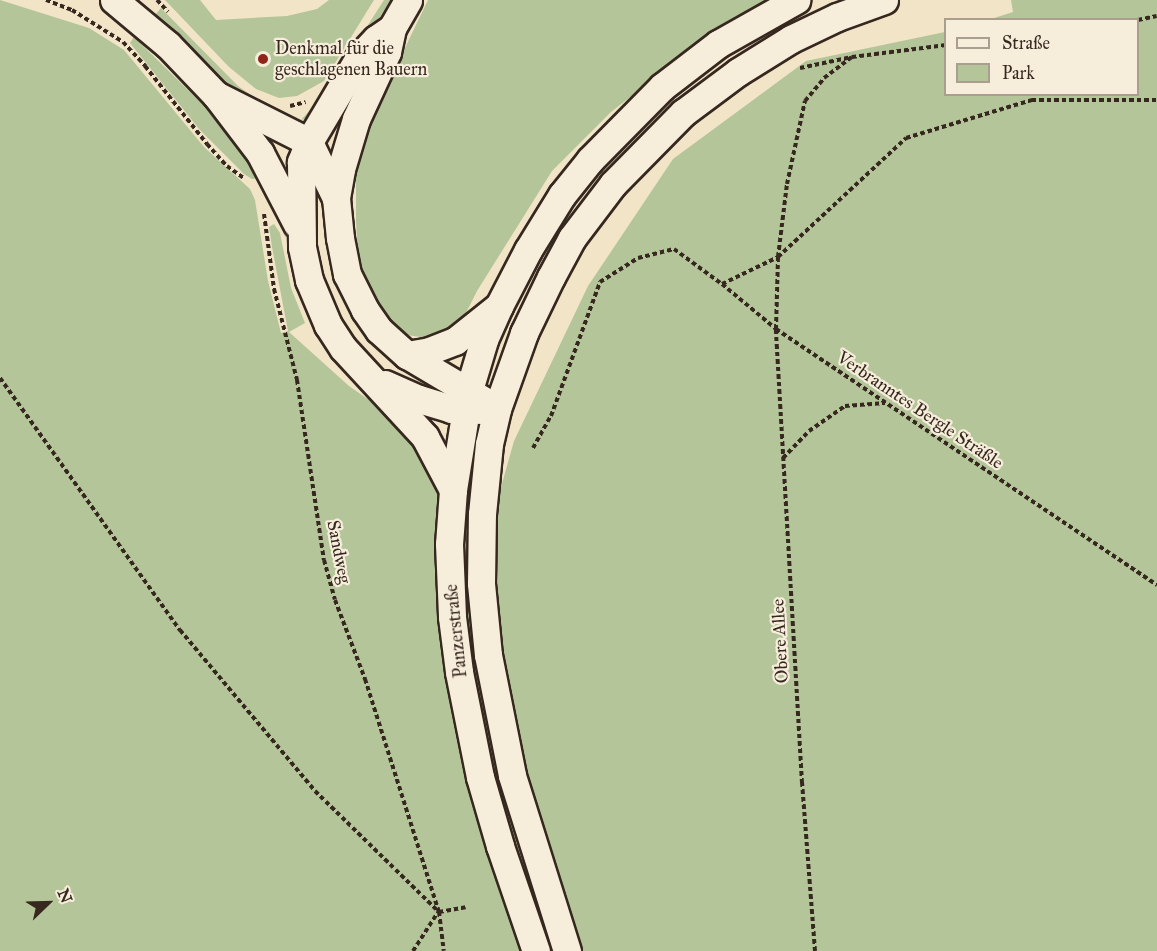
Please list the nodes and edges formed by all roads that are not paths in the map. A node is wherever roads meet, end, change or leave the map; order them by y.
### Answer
1 (114, 0) edge
2 (408, 0) edge
3 (796, 0) edge
4 (884, 0) edge
5 (392, 28) junction
6 (216, 95) junction
7 (248, 136) junction
8 (349, 142) junction
9 (309, 154) junction
10 (336, 198) junction
11 (301, 233) junction
12 (499, 306) junction
13 (406, 355) junction
14 (375, 381) junction
15 (468, 400) junction
16 (497, 409) junction
17 (453, 490) junction
18 (536, 951) edge
19 (567, 951) edge

1 - 6 main road
2 - 5 main road
3 - 12 main road, Panzerstraße
4 - 16 main road, Panzerstraße
5 - 8 main road
5 - 9 main road
6 - 7 main road
6 - 9 main road
7 - 9 main road
7 - 11 main road
8 - 9 main road
8 - 10 main road
9 - 10 main road
9 - 11 main road
10 - 13 main road
11 - 14 main road
12 - 13 main road
12 - 15 main road, Panzerstraße
13 - 15 main road
14 - 15 main road
14 - 17 main road
15 - 16 main road
15 - 17 main road, Panzerstraße
16 - 19 main road, Panzerstraße
17 - 18 main road, Panzerstraße

